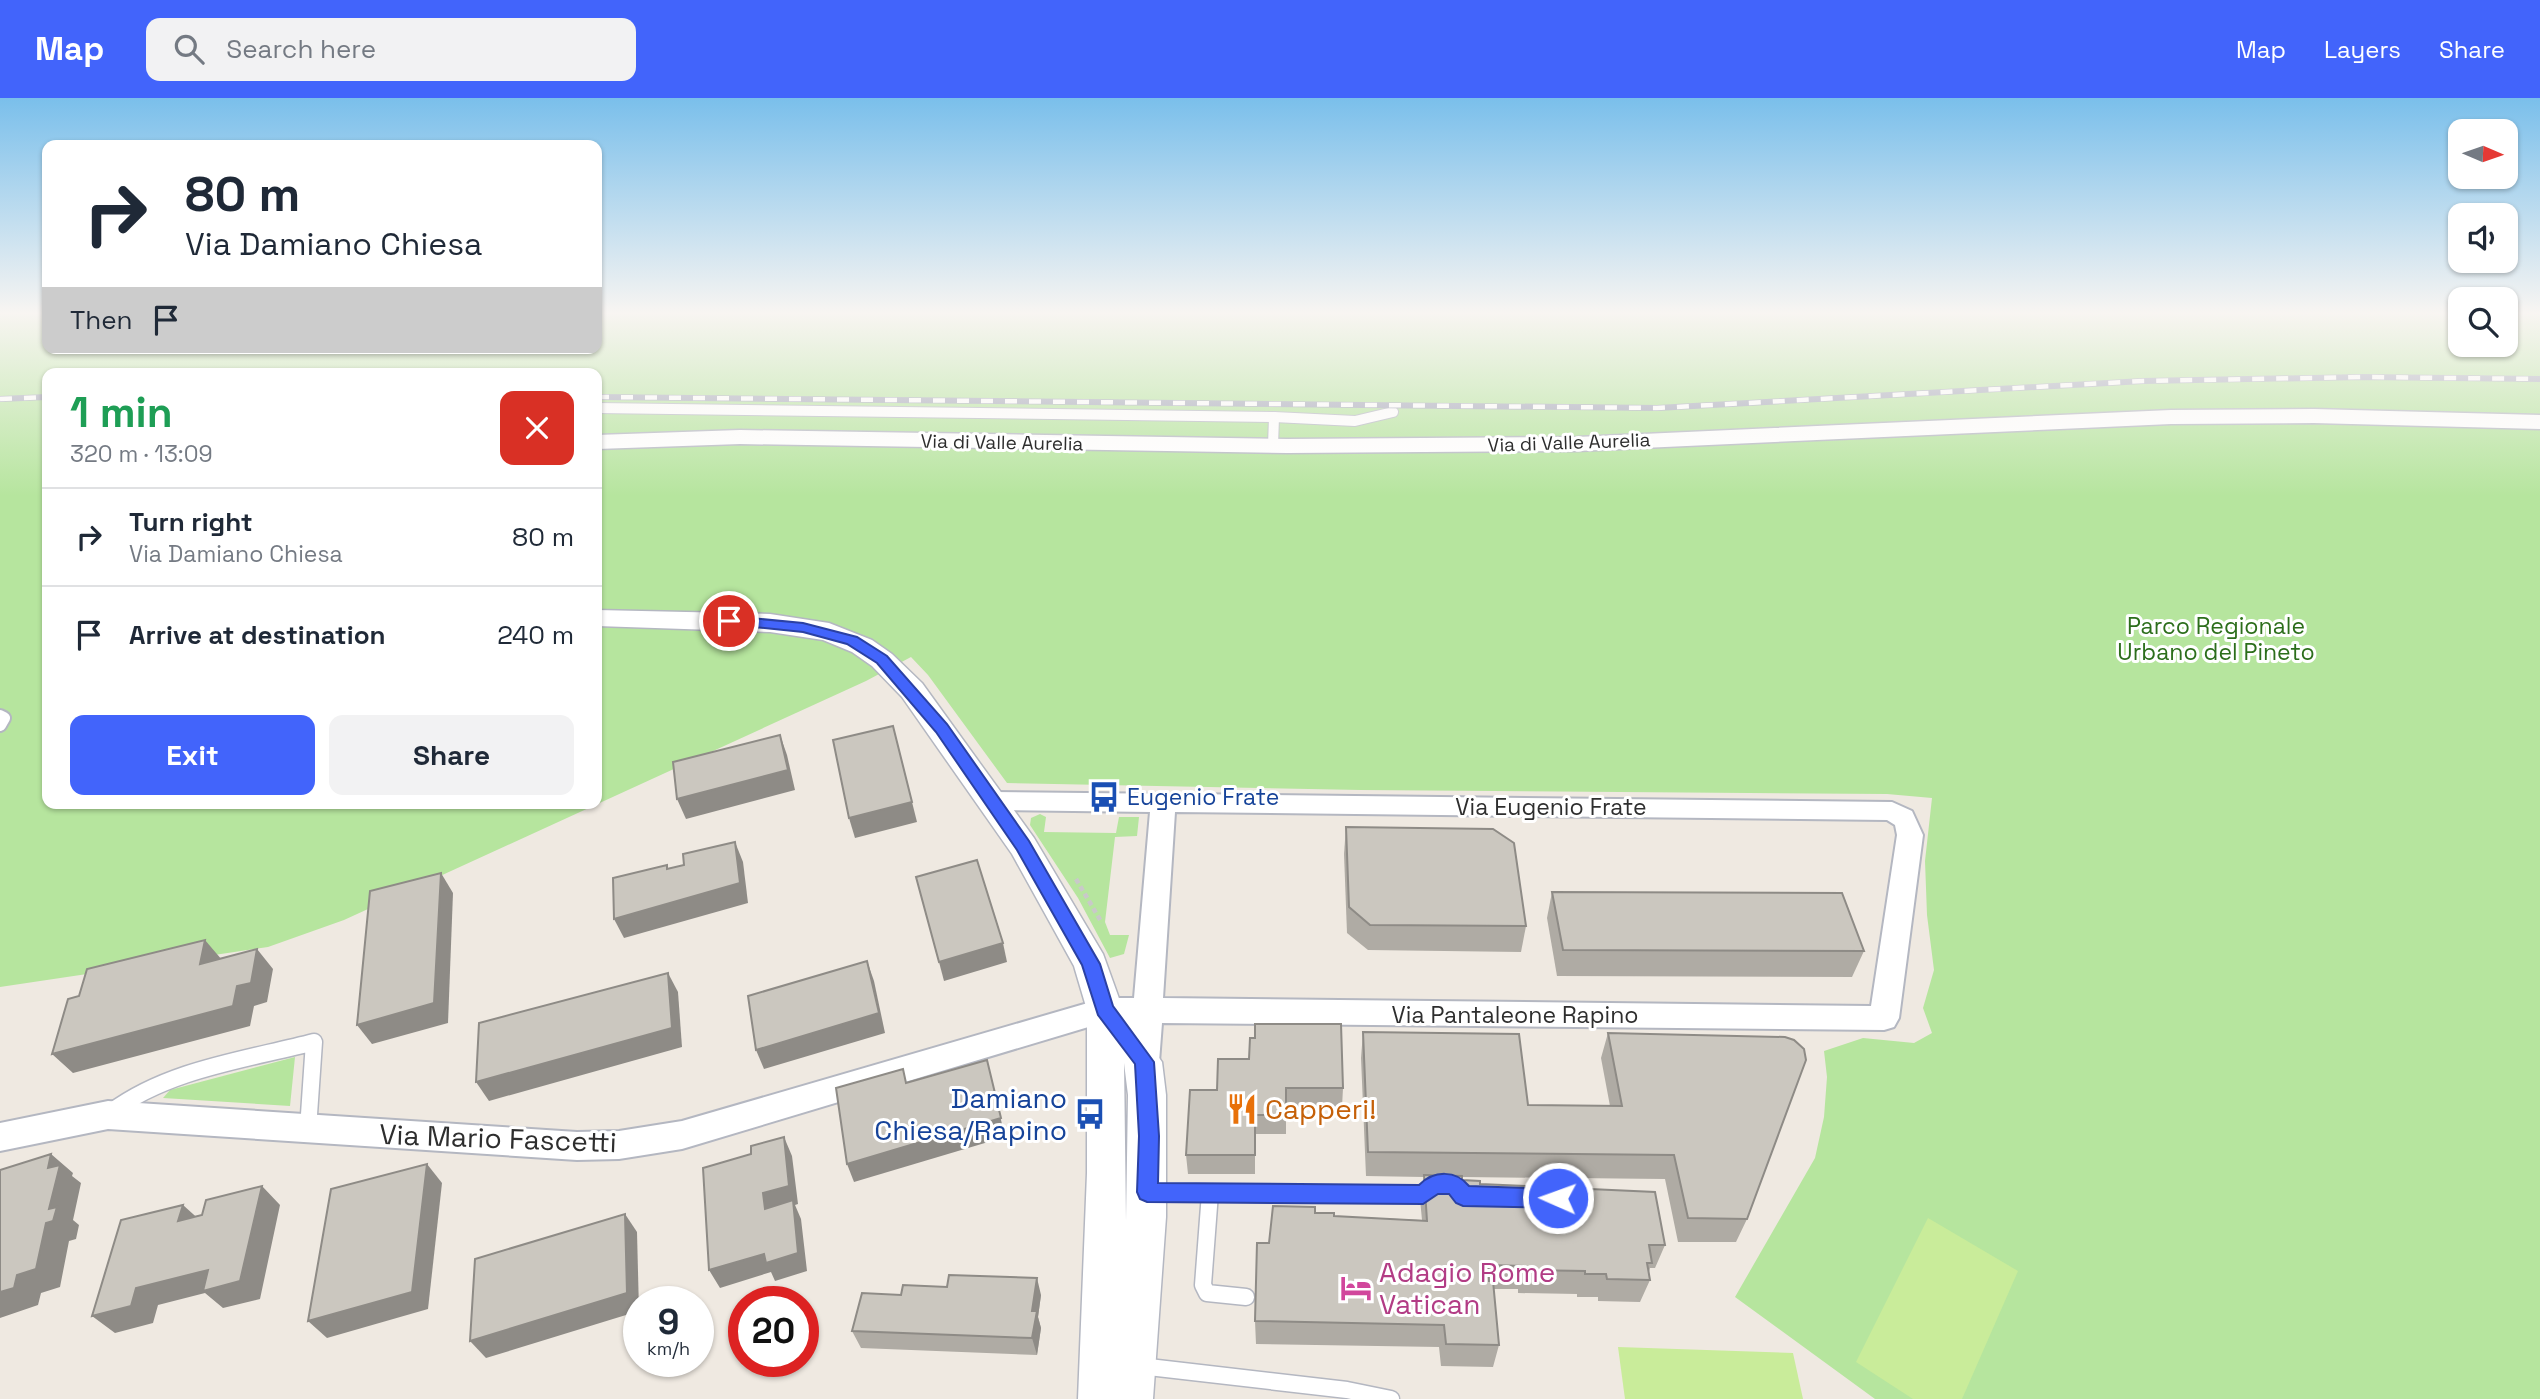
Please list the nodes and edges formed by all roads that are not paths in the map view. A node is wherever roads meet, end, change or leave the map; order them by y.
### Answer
1 (602, 408) edge
2 (1393, 412) dead end
3 (1274, 417) junction
4 (2540, 422) edge
5 (602, 442) edge
6 (1273, 446) junction
7 (602, 618) edge
8 (0, 716) edge
9 (0, 725) edge
10 (992, 801) junction
11 (1163, 805) junction
12 (1105, 1010) junction
13 (1146, 1011) junction
14 (1884, 1018) joint
15 (1144, 1062) junction
16 (108, 1115) junction
17 (308, 1129) junction
18 (0, 1137) edge
19 (1444, 1184) edge
20 (1147, 1192) junction
21 (1210, 1193) junction
22 (1245, 1297) dead end
23 (1132, 1382) edge
24 (1100, 1399) edge
25 (1391, 1399) edge

1 - 3 lane
2 - 3 lane
3 - 6 lane
4 - 6 street, Via di Valle Aurelia
5 - 6 street, Via di Valle Aurelia
7 - 10 street
8 - 9 lane
10 - 11 street, Via Eugenio Frate
10 - 12 street
11 - 13 street
11 - 14 street, Via Eugenio Frate
12 - 13 street, Via Mario Fascetti
12 - 15 street
12 - 17 street, Via Mario Fascetti
12 - 24 street
13 - 14 street, Via Pantaleone Rapino
13 - 15 street
15 - 20 street
16 - 17 street, Via Mario Fascetti
16 - 17 lane
16 - 18 street, Via Mario Fascetti
19 - 21 lane
20 - 21 lane
20 - 23 street
21 - 22 lane
23 - 25 lane

